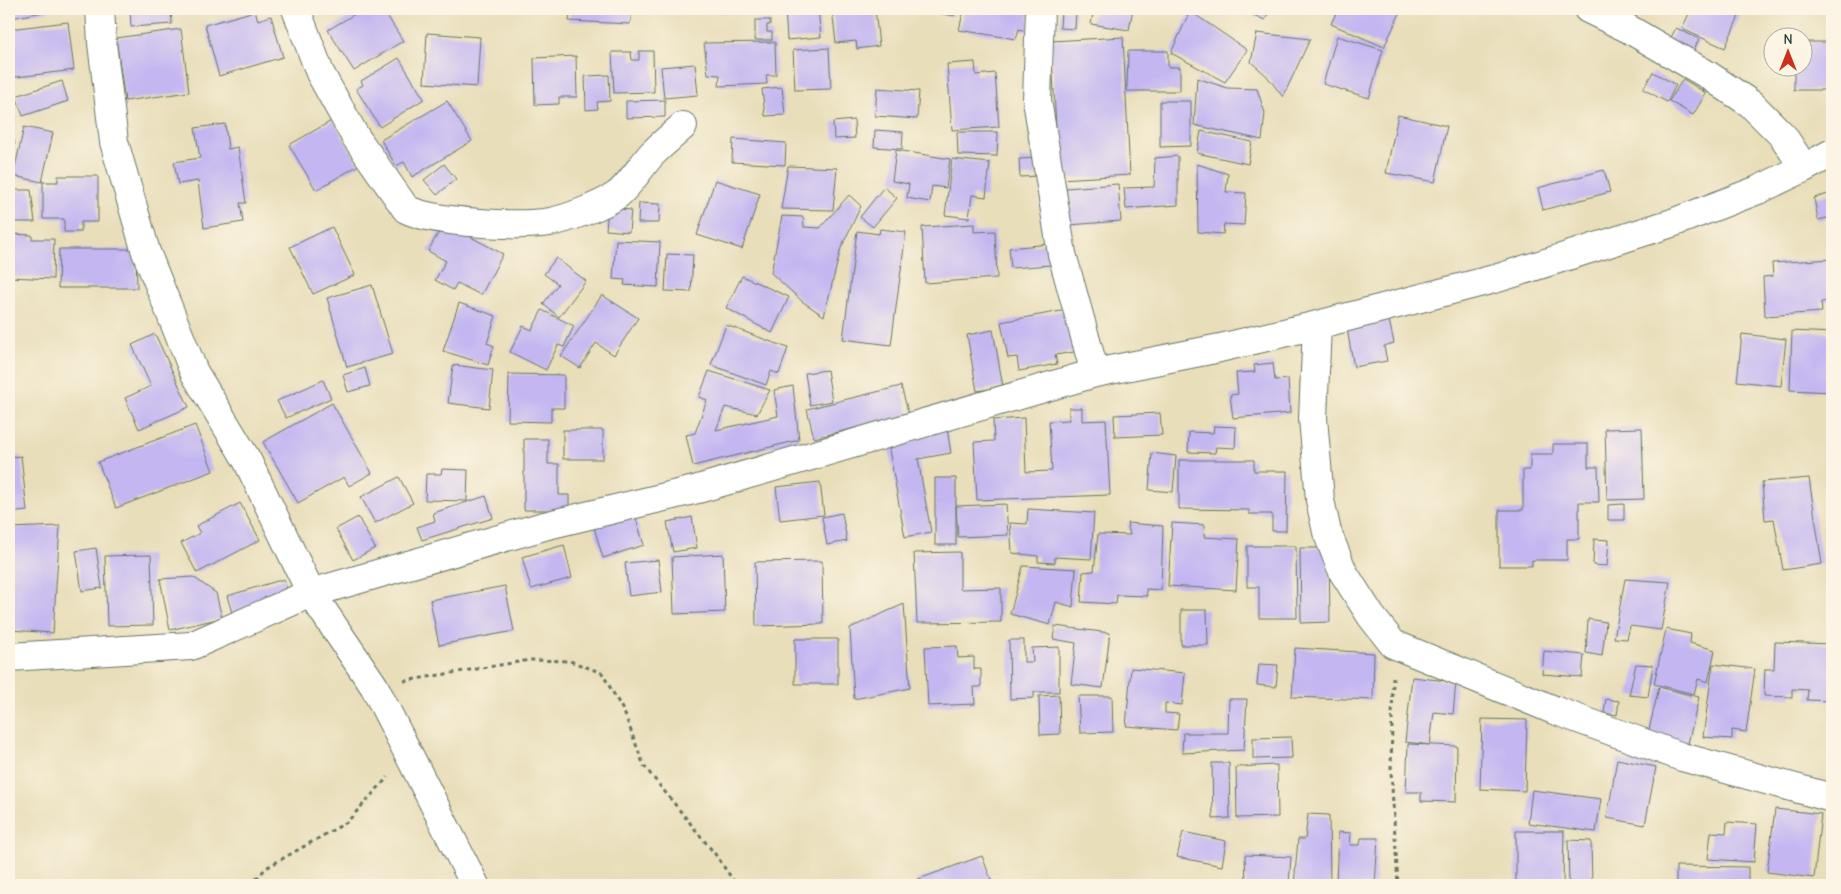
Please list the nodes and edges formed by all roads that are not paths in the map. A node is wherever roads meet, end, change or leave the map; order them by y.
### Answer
1 (100, 9) edge
2 (296, 9) edge
3 (1040, 9) edge
4 (1588, 9) edge
5 (683, 126) dead end
6 (1832, 153) edge
7 (1804, 168) junction
8 (1317, 325) junction
9 (1095, 373) junction
10 (310, 592) junction
11 (9, 657) edge
12 (1832, 798) edge
13 (475, 885) edge

1 - 10 street
2 - 5 street
3 - 9 street
4 - 7 street
6 - 7 street
7 - 8 street
8 - 9 street
8 - 12 street
9 - 10 street
10 - 11 street
10 - 13 street

